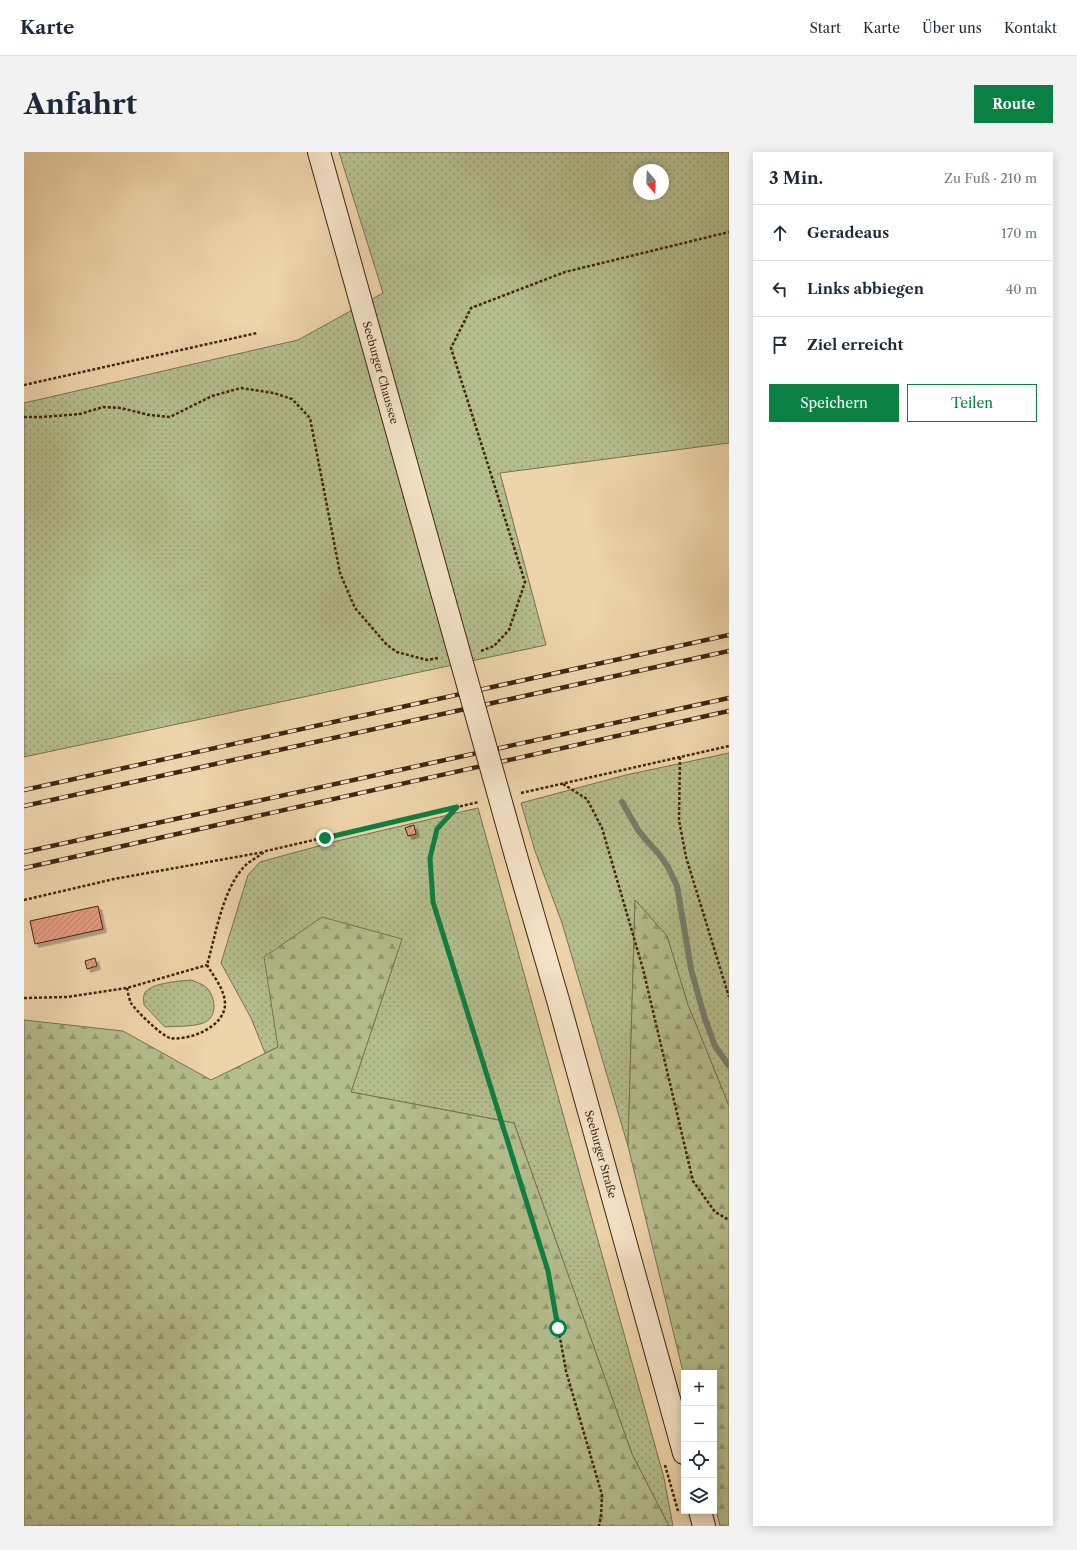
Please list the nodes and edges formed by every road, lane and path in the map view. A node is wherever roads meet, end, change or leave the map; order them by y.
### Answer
1 (319, 152) edge
2 (729, 232) edge
3 (257, 333) dead end
4 (24, 385) edge
5 (24, 417) edge
6 (476, 653) dead end
7 (441, 658) dead end
8 (729, 746) edge
9 (680, 757) junction
10 (563, 784) junction
11 (518, 794) dead end
12 (480, 802) dead end
13 (457, 807) junction
14 (266, 851) junction
15 (516, 856) joint
16 (24, 900) edge
17 (207, 965) junction
18 (127, 988) junction
19 (729, 997) edge
20 (24, 998) edge
21 (729, 1220) edge
22 (681, 1442) edge
23 (701, 1514) edge
24 (599, 1526) edge
25 (704, 1526) edge

1 - 15 main road, Seeburger Chaussee, bridge
2 - 6 path
3 - 4 path
5 - 7 path
8 - 9 path
9 - 10 path
9 - 19 path
10 - 11 path
10 - 21 path
12 - 13 path
13 - 14 path
13 - 24 path
14 - 16 path
14 - 17 path
15 - 22 main road, Seeburger Straße
17 - 18 path
17 - 18 path
18 - 20 path
23 - 25 main road

